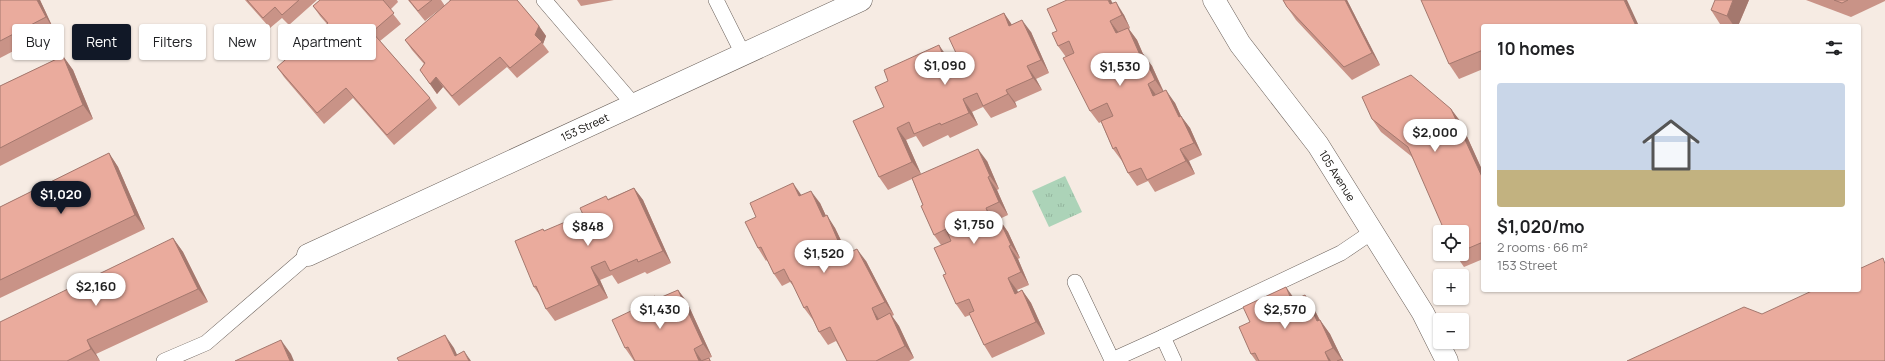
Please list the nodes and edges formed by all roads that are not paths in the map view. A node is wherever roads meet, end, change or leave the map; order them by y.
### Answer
1 (544, 0) edge
2 (716, 0) edge
3 (861, 0) edge
4 (1214, 0) edge
5 (743, 54) junction
6 (634, 105) junction
7 (1372, 232) junction
8 (308, 255) joint
9 (1075, 282) dead end
10 (1163, 337) junction
11 (184, 357) edge
12 (164, 361) edge
13 (1174, 361) edge
14 (1446, 361) edge

1 - 6 lane
2 - 5 lane
3 - 5 street, 153 Street
4 - 7 street, 105 Avenue
5 - 6 street, 153 Street
6 - 8 street, 153 Street
7 - 10 lane
7 - 14 street, 105 Avenue
8 - 11 lane
9 - 10 lane
10 - 13 lane
11 - 12 lane

